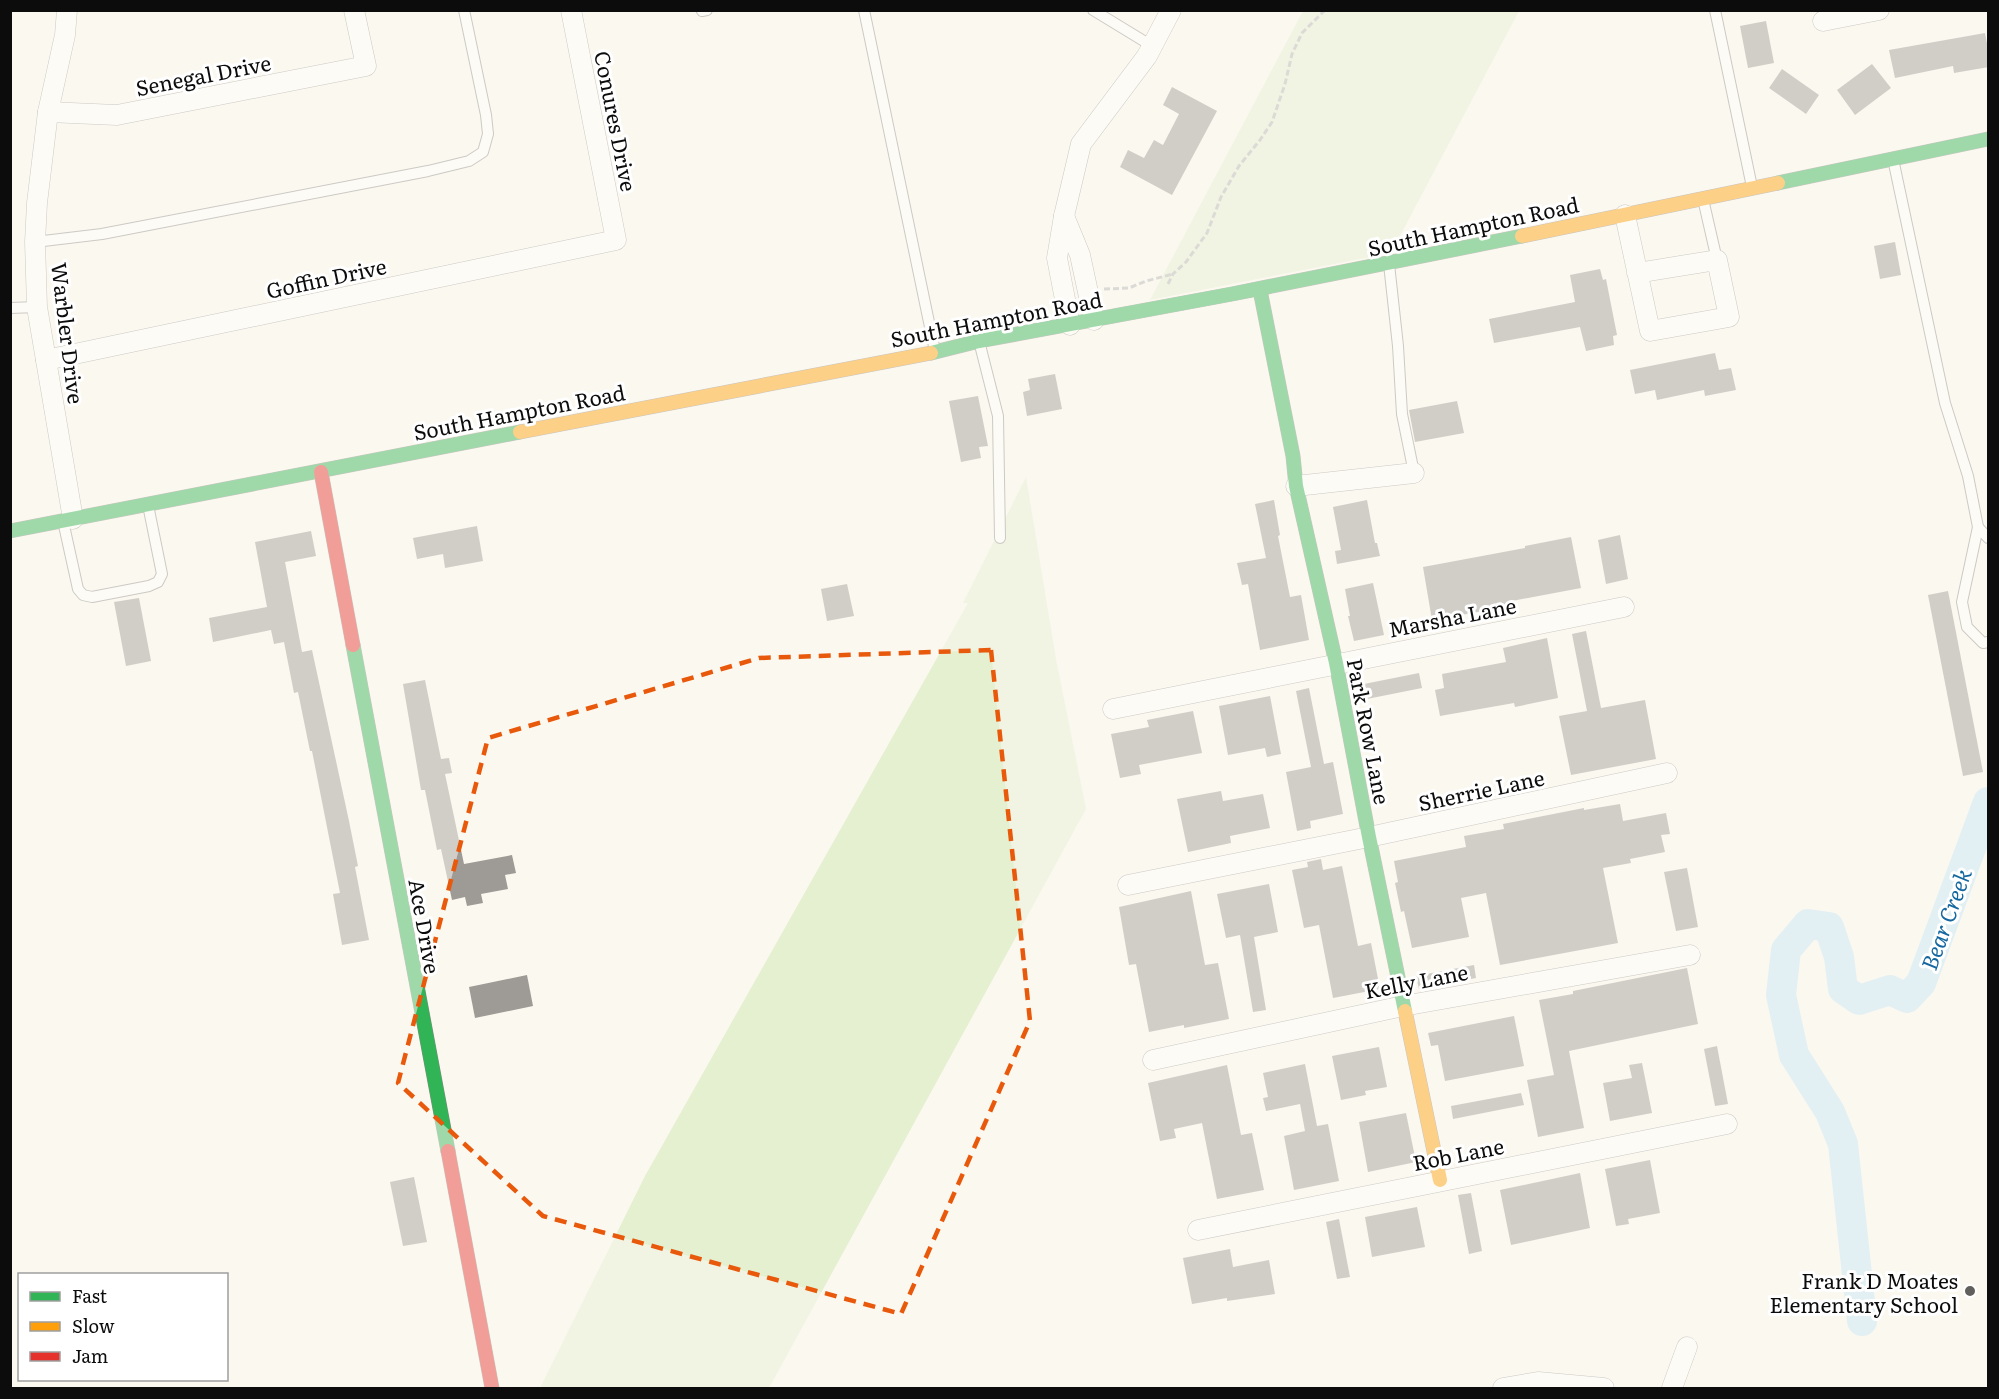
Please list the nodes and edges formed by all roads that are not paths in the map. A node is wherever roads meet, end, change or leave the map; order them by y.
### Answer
1 (67, 10) edge
2 (354, 10) edge
3 (464, 10) edge
4 (571, 10) edge
5 (707, 10) edge
6 (864, 10) edge
7 (1094, 10) edge
8 (1171, 10) edge
9 (1715, 10) edge
10 (1879, 10) edge
11 (702, 11) edge
12 (1823, 21) dead end
13 (1152, 46) junction
14 (48, 112) junction
15 (1989, 139) edge
16 (1893, 159) junction
17 (1752, 187) junction
18 (1703, 198) junction
19 (1064, 216) junction
20 (1625, 216) junction
21 (616, 240) joint
22 (35, 242) junction
23 (1717, 260) junction
24 (1389, 264) junction
25 (1637, 273) junction
26 (1260, 290) junction
27 (37, 307) junction
28 (10, 308) edge
29 (1094, 320) junction
30 (1070, 325) junction
31 (979, 341) junction
32 (935, 352) junction
33 (46, 360) junction
34 (321, 472) junction
35 (1414, 472) joint
36 (1296, 486) junction
37 (148, 504) junction
38 (68, 520) junction
39 (1978, 527) junction
40 (10, 531) edge
41 (1000, 538) dead end
42 (1989, 538) edge
43 (1624, 607) dead end
44 (1989, 642) edge
45 (1336, 663) junction
46 (1113, 709) dead end
47 (1667, 773) dead end
48 (1369, 837) junction
49 (1128, 885) dead end
50 (1690, 955) dead end
51 (1403, 1006) junction
52 (1153, 1060) dead end
53 (1727, 1124) dead end
54 (1440, 1180) junction
55 (1198, 1230) dead end
56 (1687, 1347) dead end
57 (492, 1389) edge
58 (1503, 1389) edge
59 (1604, 1389) edge
60 (1672, 1389) edge

1 - 14 street, Warbler Drive
2 - 14 street, Senegal Drive
3 - 22 lane
4 - 21 street, Conures Drive
5 - 11 lane
6 - 32 lane
7 - 13 lane
8 - 13 street
9 - 17 lane
10 - 12 street
13 - 19 street
14 - 22 street, Warbler Drive
15 - 16 main road, South Hampton Road
16 - 17 main road, South Hampton Road
16 - 39 lane
17 - 18 main road, South Hampton Road
18 - 20 main road, South Hampton Road
18 - 23 lane
19 - 29 street
19 - 30 street
20 - 24 main road, South Hampton Road
20 - 25 street
21 - 33 street, Goffin Drive
22 - 27 street, Warbler Drive
23 - 25 street
23 - 25 street
24 - 26 main road, South Hampton Road
24 - 35 lane
26 - 29 main road, South Hampton Road
26 - 36 main road, Park Row Lane
27 - 28 lane
27 - 33 street, Warbler Drive
29 - 30 main road, South Hampton Road
30 - 31 main road, South Hampton Road
31 - 32 main road, South Hampton Road
31 - 41 lane
32 - 34 main road, South Hampton Road
33 - 38 street, Warbler Drive
34 - 37 main road, South Hampton Road
34 - 57 main road, Ace Drive
35 - 36 street
36 - 45 main road, Park Row Lane
37 - 38 main road, South Hampton Road
37 - 38 lane
38 - 40 main road, South Hampton Road
39 - 42 lane
39 - 44 lane
43 - 45 street, Marsha Lane
45 - 46 street, Marsha Lane
45 - 48 main road, Park Row Lane
47 - 48 street, Sherrie Lane
48 - 49 street, Sherrie Lane
48 - 51 main road, Park Row Lane
50 - 51 street, Kelly Lane
51 - 52 street, Kelly Lane
51 - 54 main road, Park Row Lane
53 - 54 street, Rob Lane
54 - 55 street, Rob Lane
56 - 60 street
58 - 59 street

